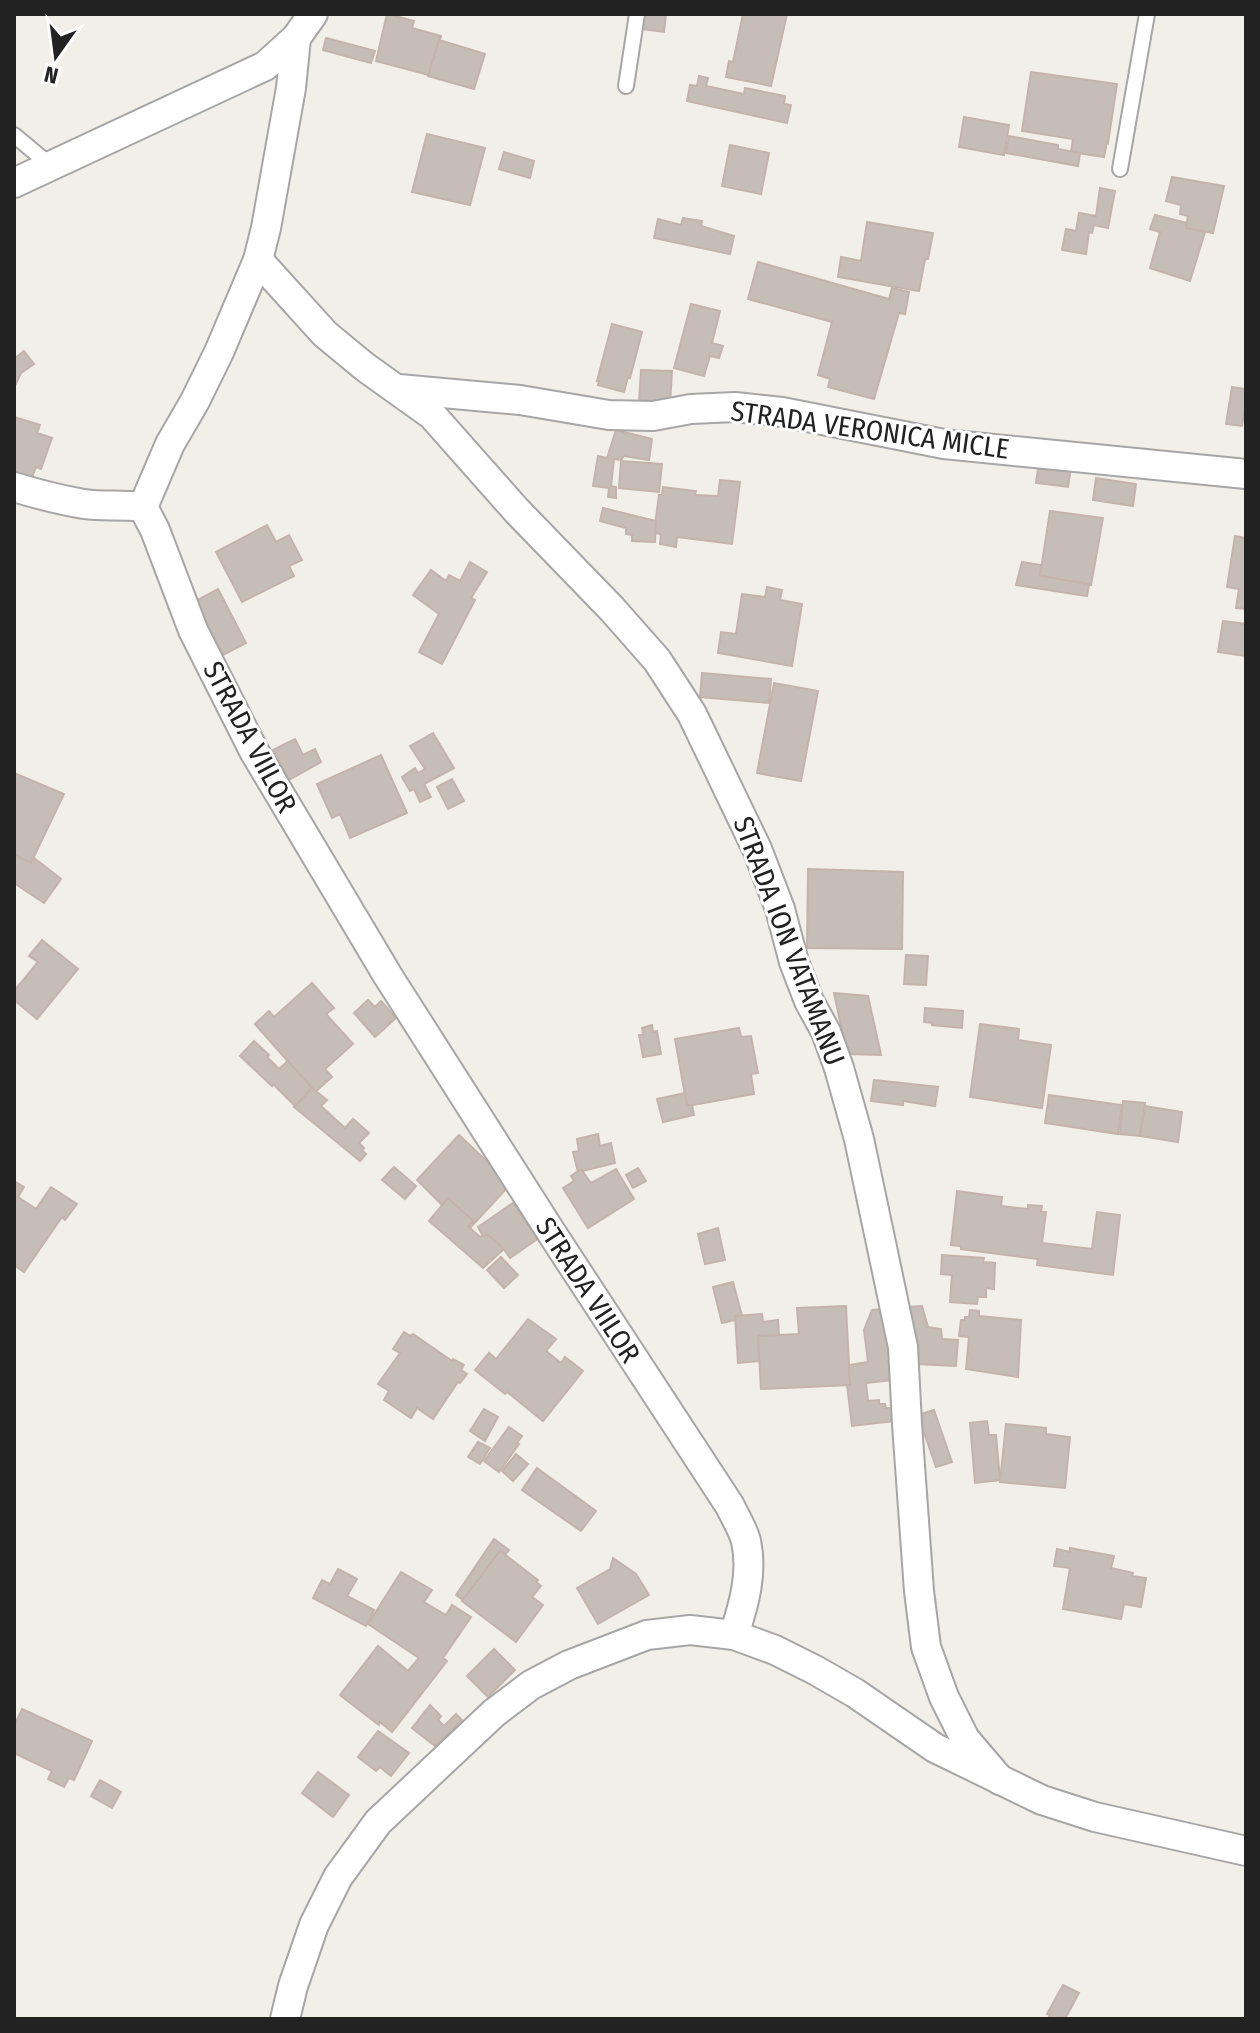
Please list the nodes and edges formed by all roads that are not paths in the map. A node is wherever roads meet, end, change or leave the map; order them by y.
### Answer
1 (313, 14) edge
2 (637, 14) edge
3 (1147, 14) edge
4 (296, 38) junction
5 (626, 86) dead end
6 (14, 135) edge
7 (50, 165) junction
8 (1120, 169) dead end
9 (14, 183) edge
10 (258, 260) junction
11 (398, 389) junction
12 (1246, 474) edge
13 (14, 487) edge
14 (143, 507) junction
15 (734, 1635) junction
16 (1000, 1780) junction
17 (1246, 1851) edge
18 (285, 2019) edge

1 - 4 street
2 - 5 lane
3 - 8 lane
4 - 7 street
4 - 10 street
6 - 7 lane
7 - 9 street
10 - 11 street, STRADA ION VATAMANU
10 - 14 street
11 - 12 street, STRADA VERONICA MICLE
11 - 16 street, STRADA ION VATAMANU
13 - 14 street
14 - 15 street, STRADA VIILOR
15 - 16 street
15 - 18 street
16 - 17 street

